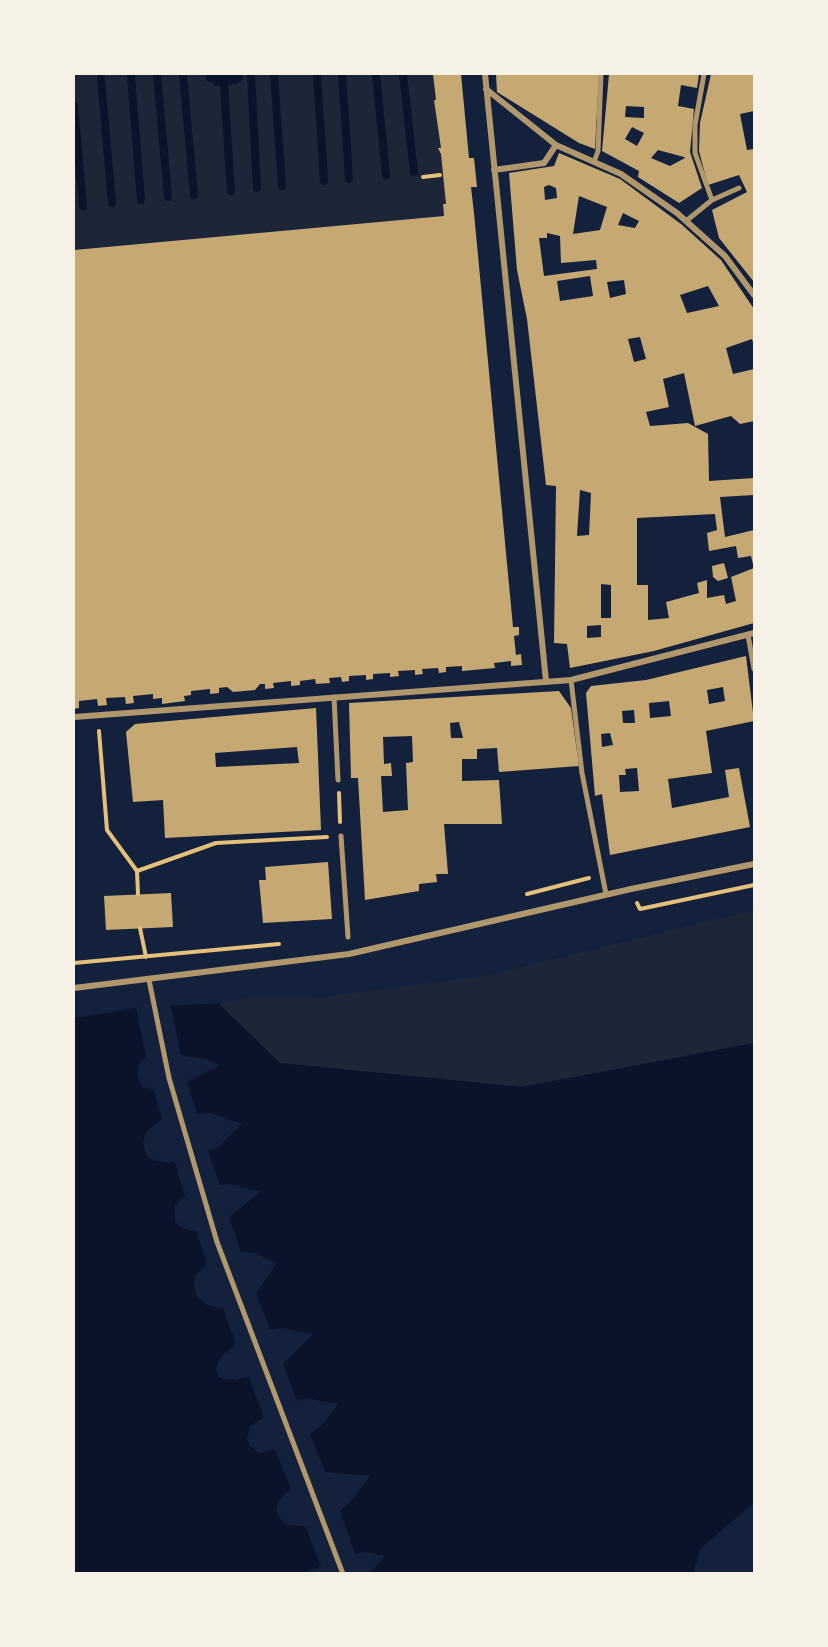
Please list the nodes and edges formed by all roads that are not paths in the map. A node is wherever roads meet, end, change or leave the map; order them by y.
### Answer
1 (485, 74) edge
2 (601, 74) edge
3 (704, 74) edge
4 (486, 89) junction
5 (556, 145) junction
6 (594, 162) junction
7 (494, 170) junction
8 (739, 188) dead end
9 (712, 200) junction
10 (686, 221) junction
11 (754, 295) edge
12 (751, 634) edge
13 (754, 669) edge
14 (571, 680) junction
15 (546, 681) junction
16 (334, 697) junction
17 (74, 717) edge
18 (338, 780) road end
19 (341, 836) road end
20 (754, 864) edge
21 (606, 894) junction
22 (348, 937) dead end
23 (149, 980) junction
24 (74, 988) edge
25 (343, 1574) edge

1 - 4 street
2 - 6 street
3 - 9 street
4 - 5 street
4 - 7 street
5 - 6 street
5 - 7 street
6 - 10 street
7 - 15 street
8 - 9 street
9 - 10 street
10 - 11 street
12 - 13 street
12 - 14 street
14 - 15 street
14 - 21 street
15 - 16 street
16 - 17 street
16 - 18 street
19 - 22 street
20 - 21 street
21 - 23 street
23 - 24 street
23 - 25 street

